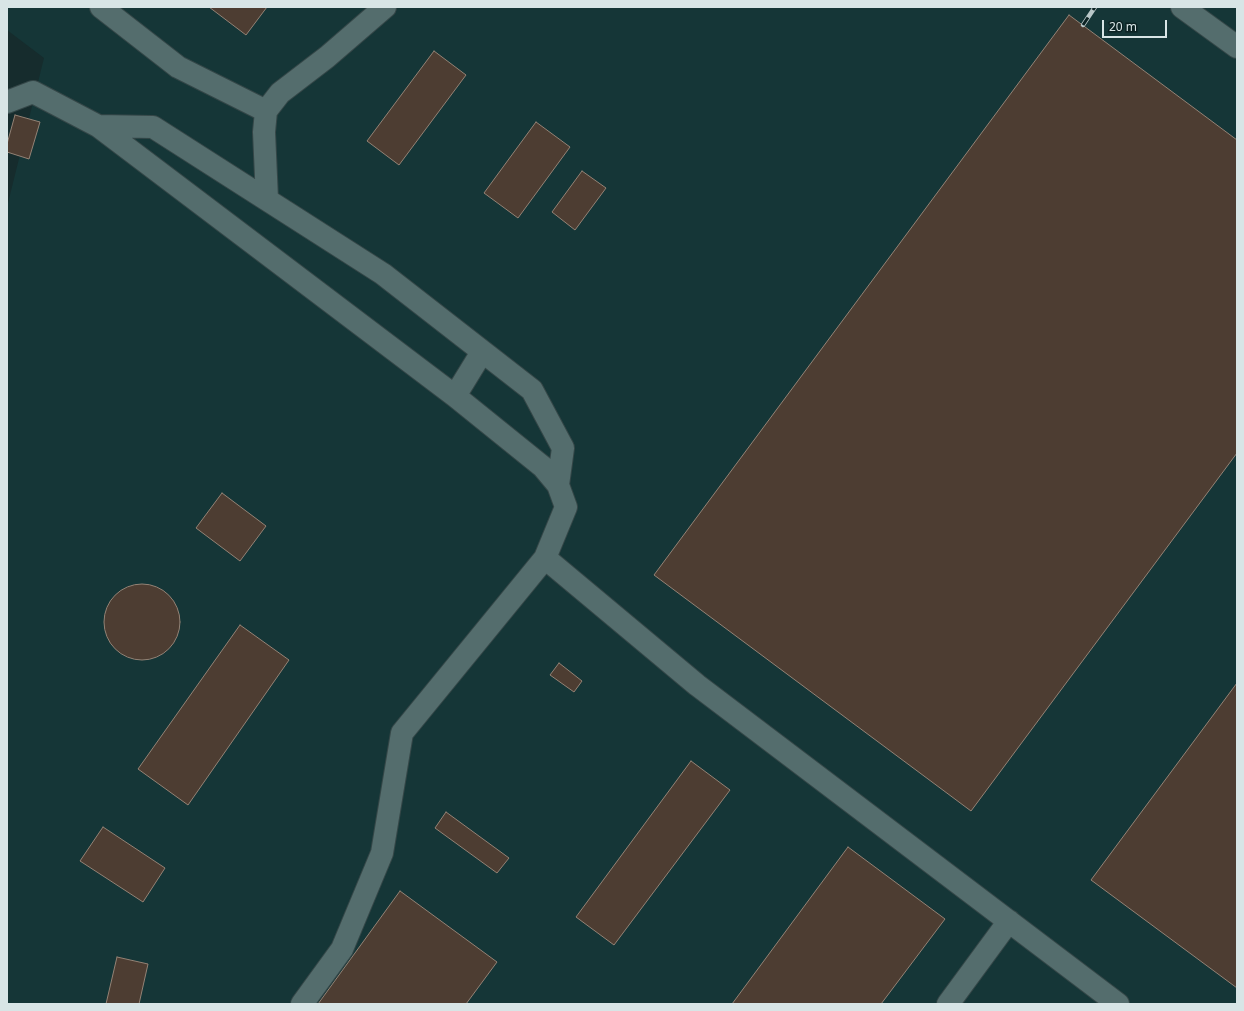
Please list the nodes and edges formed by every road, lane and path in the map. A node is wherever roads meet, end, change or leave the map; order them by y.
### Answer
1 (101, 7) edge
2 (384, 7) edge
3 (1182, 7) edge
4 (1237, 47) edge
5 (7, 102) edge
6 (266, 112) junction
7 (98, 126) junction
8 (267, 199) junction
9 (482, 352) junction
10 (455, 396) junction
11 (558, 484) junction
12 (545, 558) junction
13 (1009, 921) junction
14 (302, 1004) edge
15 (948, 1004) edge
16 (1118, 1004) edge

1 - 6 lane
2 - 6 lane
3 - 4 lane
5 - 7 lane
6 - 8 lane
7 - 8 lane
7 - 10 lane
8 - 9 lane
9 - 10 lane
9 - 11 lane
10 - 11 lane
11 - 12 lane
12 - 13 lane
12 - 14 lane
13 - 15 lane
13 - 16 lane

